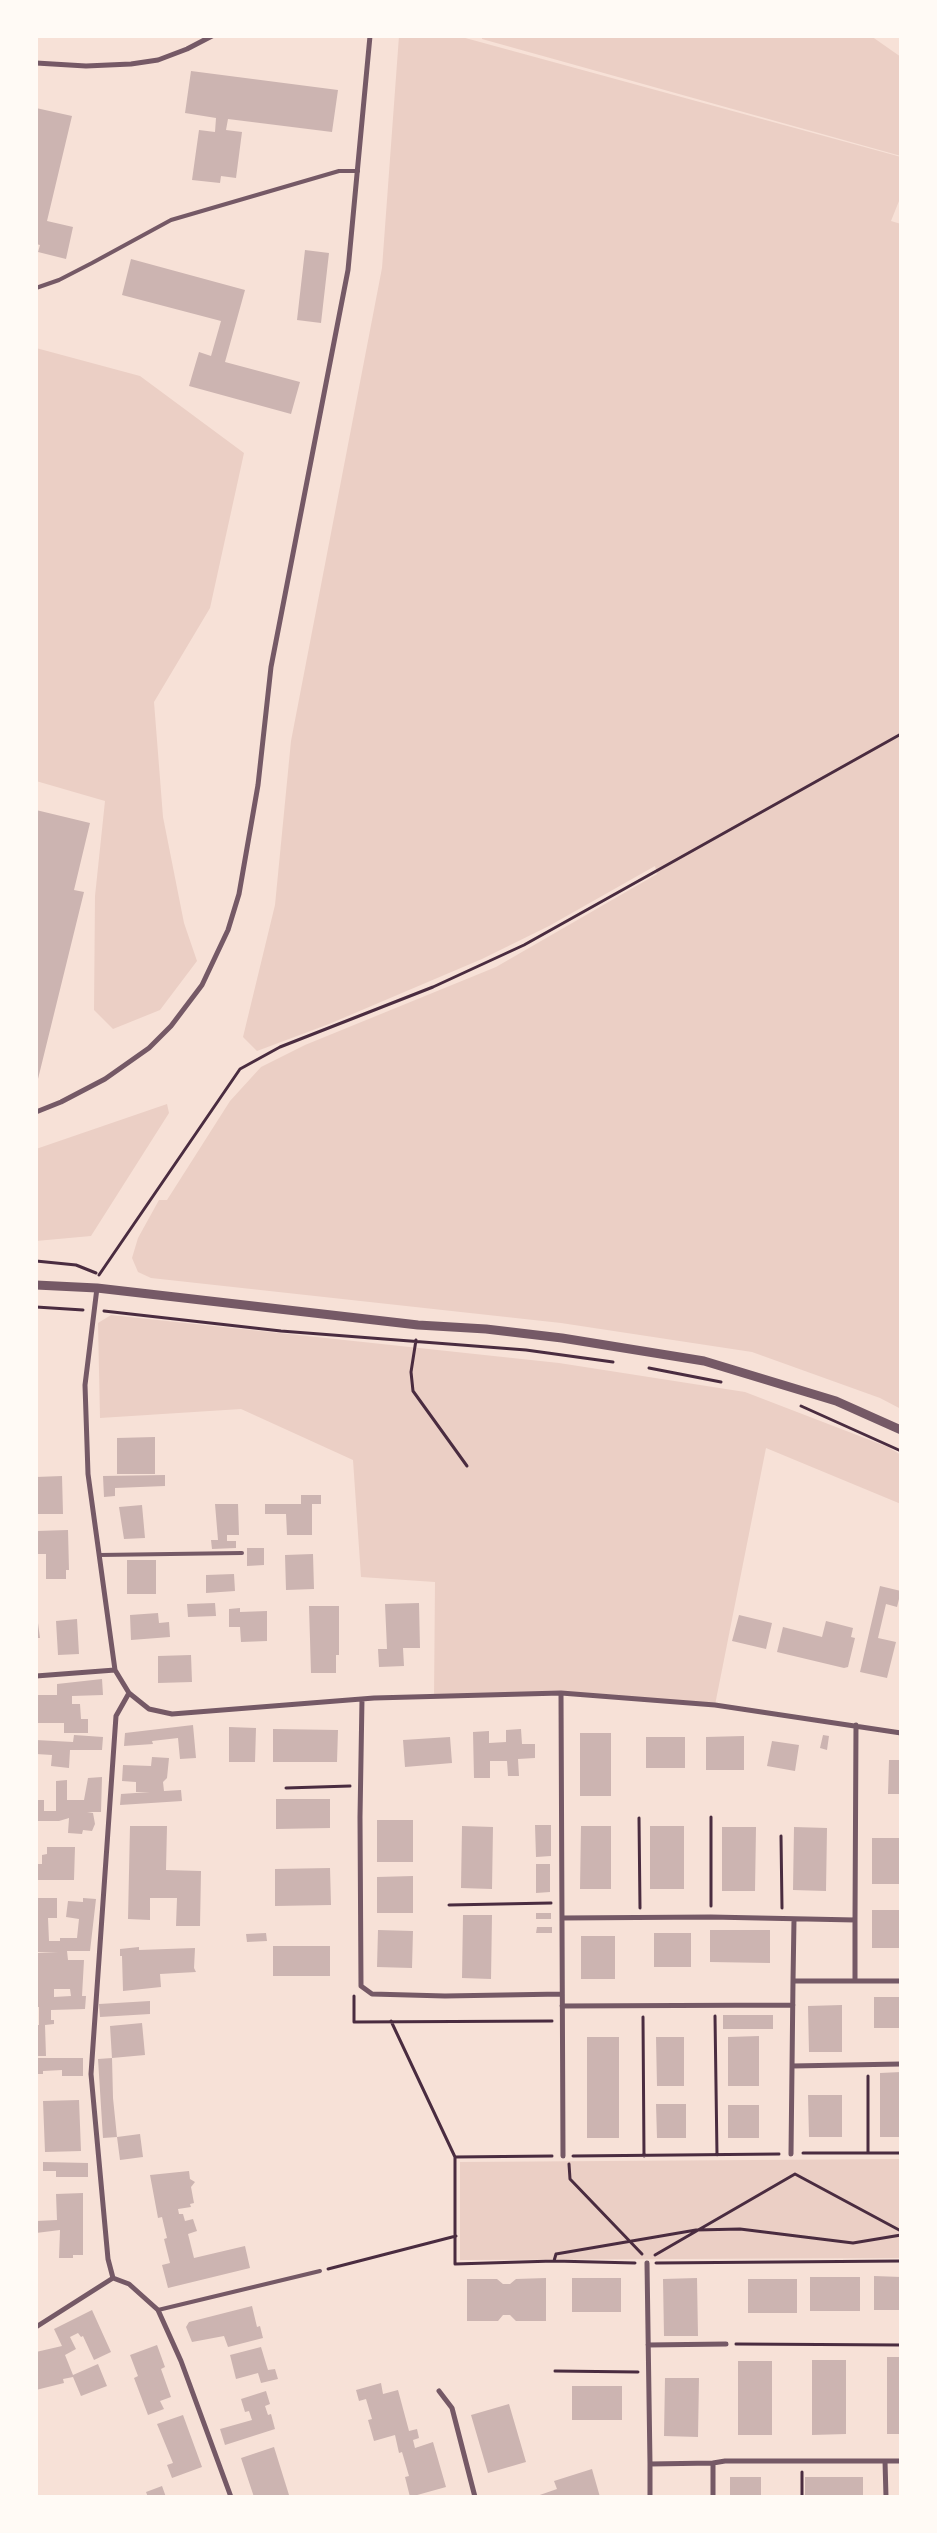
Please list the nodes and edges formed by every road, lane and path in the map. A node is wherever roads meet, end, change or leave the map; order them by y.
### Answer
1 (212, 36) edge
2 (370, 36) edge
3 (36, 63) edge
4 (358, 171) junction
5 (36, 288) edge
6 (901, 734) edge
7 (36, 1112) edge
8 (36, 1262) edge
9 (99, 1274) junction
10 (36, 1285) edge
11 (98, 1288) junction
12 (36, 1307) edge
13 (94, 1310) junction
14 (418, 1325) junction
15 (416, 1342) junction
16 (615, 1362) dead end
17 (644, 1367) dead end
18 (728, 1384) dead end
19 (793, 1403) dead end
20 (901, 1430) edge
21 (901, 1451) edge
22 (467, 1466) dead end
23 (242, 1553) dead end
24 (99, 1555) junction
25 (116, 1670) junction
26 (36, 1676) edge
27 (561, 1693) junction
28 (129, 1694) junction
29 (362, 1699) junction
30 (856, 1725) junction
31 (901, 1733) edge
32 (361, 1786) junction
33 (286, 1788) dead end
34 (711, 1817) dead end
35 (639, 1818) dead end
36 (781, 1836) dead end
37 (562, 1903) junction
38 (449, 1905) dead end
39 (711, 1917) junction
40 (562, 1918) junction
41 (640, 1918) junction
42 (782, 1919) junction
43 (794, 1920) junction
44 (855, 1920) junction
45 (793, 1981) junction
46 (855, 1981) junction
47 (901, 1981) edge
48 (562, 1994) junction
49 (793, 2005) junction
50 (562, 2006) junction
51 (643, 2006) junction
52 (715, 2006) junction
53 (391, 2021) dead end
54 (901, 2064) edge
55 (868, 2065) junction
56 (792, 2066) junction
57 (868, 2153) junction
58 (901, 2153) edge
59 (791, 2154) junction
60 (717, 2155) junction
61 (566, 2156) junction
62 (644, 2156) junction
63 (455, 2157) junction
64 (696, 2230) junction
65 (901, 2231) edge
66 (901, 2235) edge
67 (456, 2236) junction
68 (629, 2242) junction
69 (554, 2261) junction
70 (901, 2261) edge
71 (647, 2263) junction
72 (320, 2271) joint
73 (113, 2278) junction
74 (158, 2310) junction
75 (36, 2327) edge
76 (726, 2344) joint
77 (648, 2345) junction
78 (901, 2346) edge
79 (555, 2370) dead end
80 (649, 2372) junction
81 (439, 2392) dead end
82 (885, 2461) junction
83 (901, 2461) edge
84 (802, 2462) junction
85 (650, 2464) junction
86 (713, 2464) junction
87 (231, 2497) edge
88 (475, 2497) edge
89 (650, 2497) edge
90 (713, 2497) edge
91 (802, 2497) edge
92 (886, 2497) edge

1 - 3 street
2 - 4 street
4 - 5 lane
4 - 7 street
6 - 9 path
8 - 9 path
9 - 11 path
10 - 11 street
11 - 13 street
11 - 14 street
12 - 13 path
13 - 15 path
13 - 24 street
14 - 15 path
14 - 20 street
15 - 16 path
15 - 22 path
17 - 18 path
19 - 21 path
23 - 24 lane
24 - 25 street
25 - 26 street
25 - 28 street
27 - 29 street
27 - 30 street
27 - 37 street
28 - 29 street
28 - 73 street
29 - 32 street
30 - 31 street
30 - 44 street
32 - 33 path
32 - 48 street
34 - 39 path
35 - 41 path
36 - 42 path
37 - 38 path
37 - 40 street
39 - 41 street
39 - 42 street
40 - 41 street
40 - 48 street
42 - 43 street
43 - 44 street
43 - 45 street
44 - 46 street
45 - 46 street
45 - 49 street
46 - 47 street
48 - 50 street
49 - 52 street
49 - 56 street
50 - 51 street
50 - 61 street
51 - 52 street
51 - 62 path
52 - 60 path
53 - 63 path
54 - 55 street
55 - 56 street
55 - 57 path
56 - 59 street
57 - 58 path
57 - 59 path
59 - 60 path
60 - 62 path
61 - 62 path
61 - 63 path
61 - 68 path
63 - 67 path
64 - 65 path
64 - 66 path
64 - 68 path
64 - 68 path
67 - 69 path
67 - 72 path
68 - 69 path
69 - 71 path
70 - 71 path
71 - 77 street
72 - 74 lane
73 - 74 street
73 - 75 street
74 - 87 street
76 - 77 street
76 - 78 path
77 - 80 street
79 - 80 path
80 - 85 street
81 - 88 street
82 - 83 street
82 - 84 street
82 - 92 street
84 - 86 street
84 - 91 path
85 - 86 street
85 - 89 street
86 - 90 street

